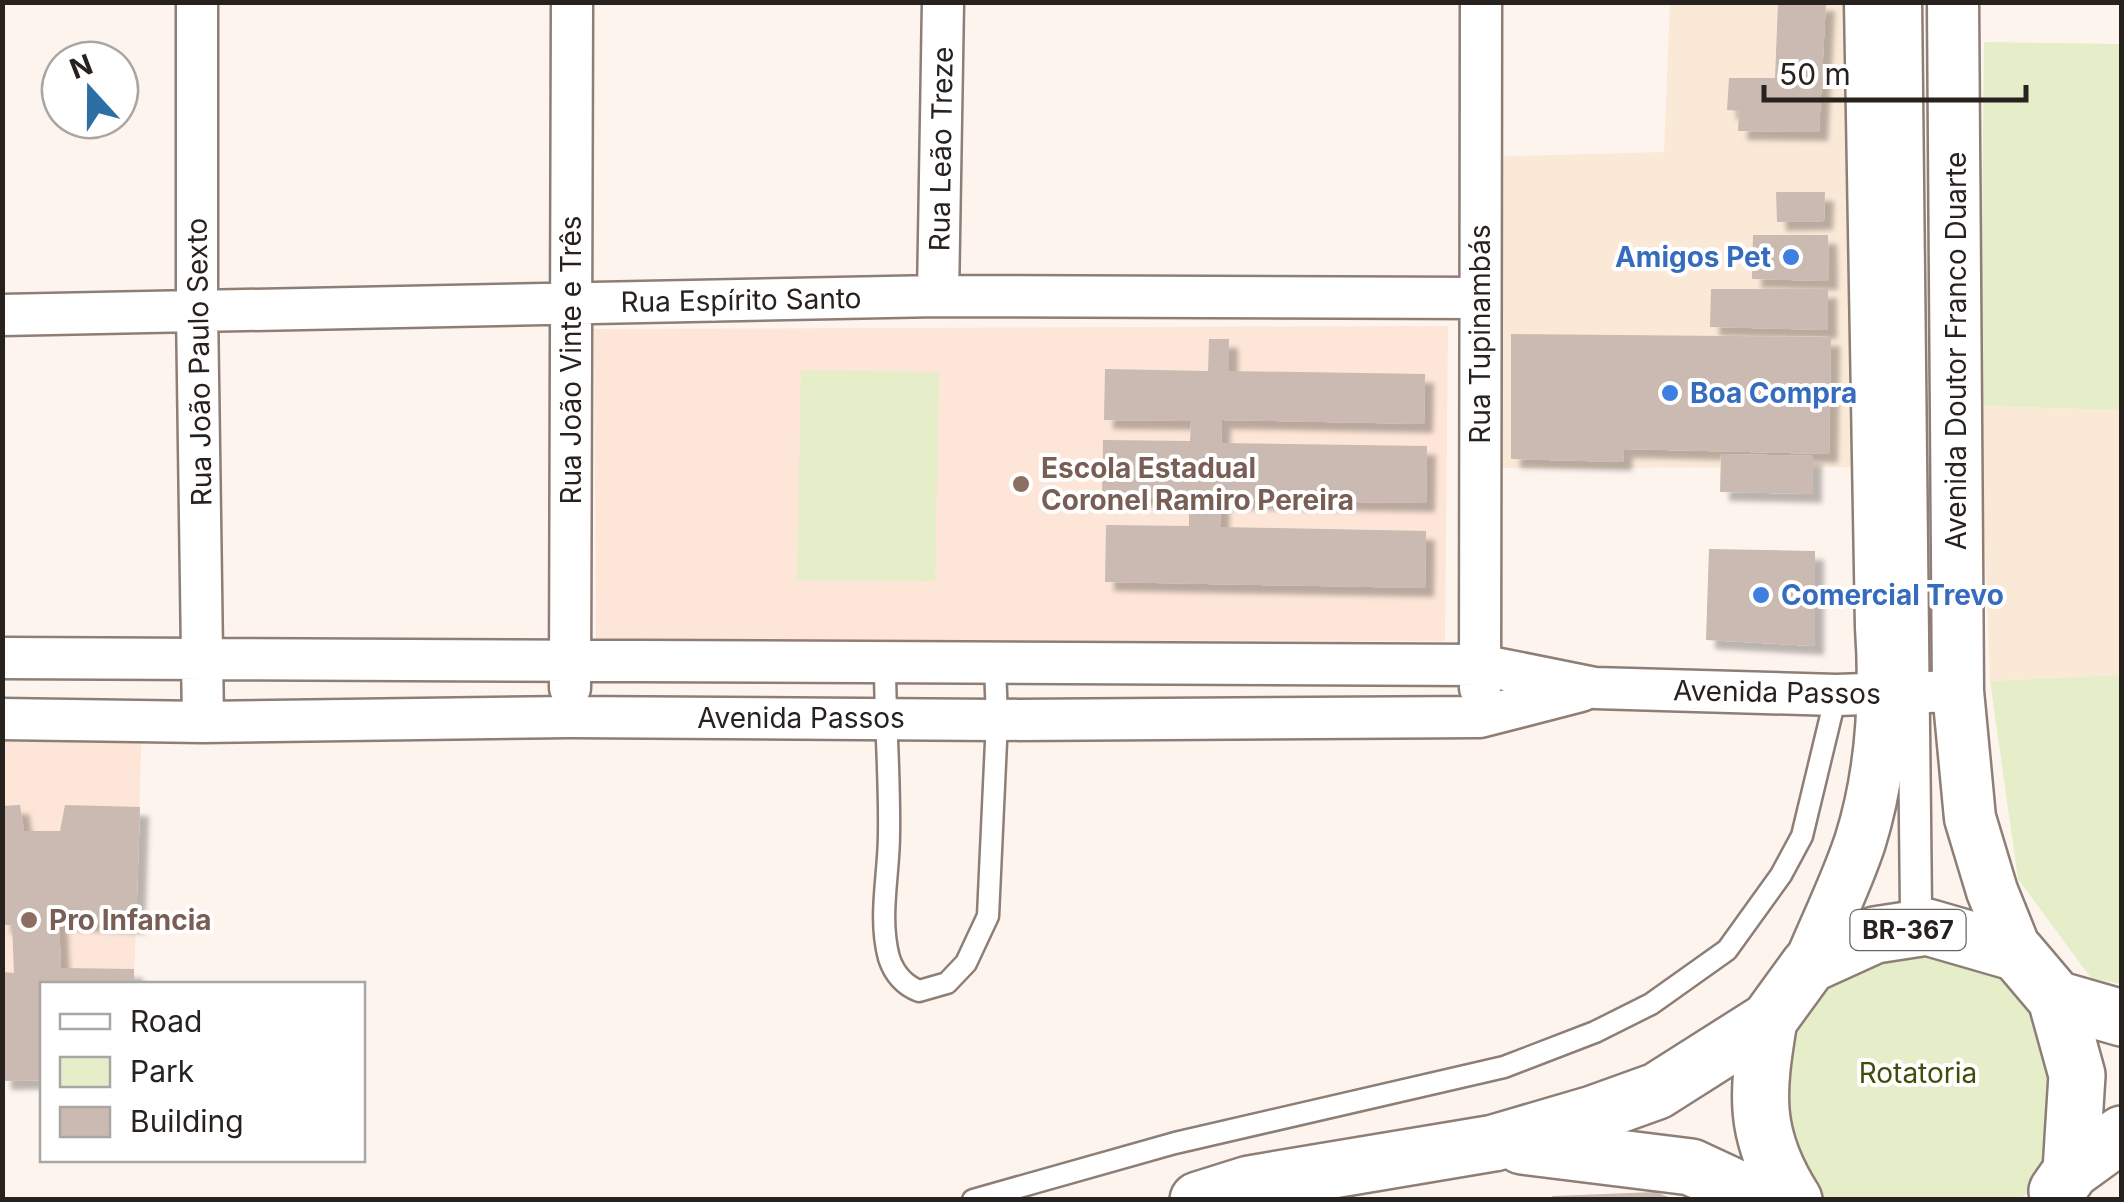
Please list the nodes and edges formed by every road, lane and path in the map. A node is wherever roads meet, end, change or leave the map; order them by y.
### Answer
1 (197, 2) edge
2 (572, 2) edge
3 (943, 2) edge
4 (1482, 2) edge
5 (1870, 2) edge
6 (1906, 2) edge
7 (1919, 2) edge
8 (1953, 2) edge
9 (938, 296) junction
10 (1479, 298) junction
11 (572, 303) junction
12 (197, 310) junction
13 (2, 314) edge
14 (2, 658) edge
15 (202, 660) junction
16 (571, 661) junction
17 (885, 664) junction
18 (995, 664) junction
19 (1480, 666) junction
20 (1595, 688) junction
21 (1958, 691) junction
22 (1836, 694) junction
23 (1885, 695) junction
24 (569, 717) junction
25 (885, 717) junction
26 (1480, 717) junction
27 (2, 719) edge
28 (996, 720) junction
29 (203, 722) junction
30 (2018, 953) junction
31 (1809, 964) junction
32 (2056, 998) junction
33 (2122, 1018) edge
34 (1769, 1020) junction
35 (2122, 1134) edge
36 (1494, 1142) junction
37 (2061, 1185) edge
38 (974, 1200) edge
39 (1198, 1200) edge
40 (1762, 1200) edge
41 (1794, 1200) edge

1 - 12 street, Rua João Paulo Sexto
2 - 11 street, Rua João Vinte e Três
3 - 9 street, Rua Leão Treze
4 - 10 street, Rua Tupinambás
5 - 23 street
6 - 7 street
8 - 21 street, Avenida Doutor Franco Duarte
9 - 10 street, Rua Espírito Santo
9 - 11 street, Rua Espírito Santo
10 - 19 street, Rua Tupinambás
11 - 12 street, Rua Espírito Santo
11 - 16 street, Rua João Vinte e Três
12 - 13 street, Rua Espírito Santo
12 - 15 street, Rua João Paulo Sexto
14 - 15 street, Avenida Passos
15 - 16 street, Avenida Passos
15 - 29 street, Rua João Paulo Sexto
16 - 17 street, Avenida Passos
16 - 24 street, Rua João Vinte e Três
17 - 18 street, Avenida Passos
17 - 25 lane
18 - 19 street, Avenida Passos
18 - 28 lane
19 - 20 street, Avenida Passos
19 - 26 street, Rua Tupinambás
20 - 22 street, Avenida Passos
20 - 26 street, Avenida Passos
21 - 23 street, Avenida Passos
21 - 30 street, Avenida Doutor Franco Duarte
22 - 23 street, Avenida Passos
22 - 38 lane
23 - 31 street
24 - 25 street, Avenida Passos
24 - 29 street, Avenida Passos
25 - 28 street, Avenida Passos
25 - 28 lane
26 - 28 street, Avenida Passos
27 - 29 street, Avenida Passos
30 - 31 main road, BR-367
30 - 32 main road
31 - 34 main road
32 - 33 main road
32 - 37 main road
34 - 36 main road
34 - 41 main road
35 - 37 main road
36 - 39 main road
36 - 40 main road

